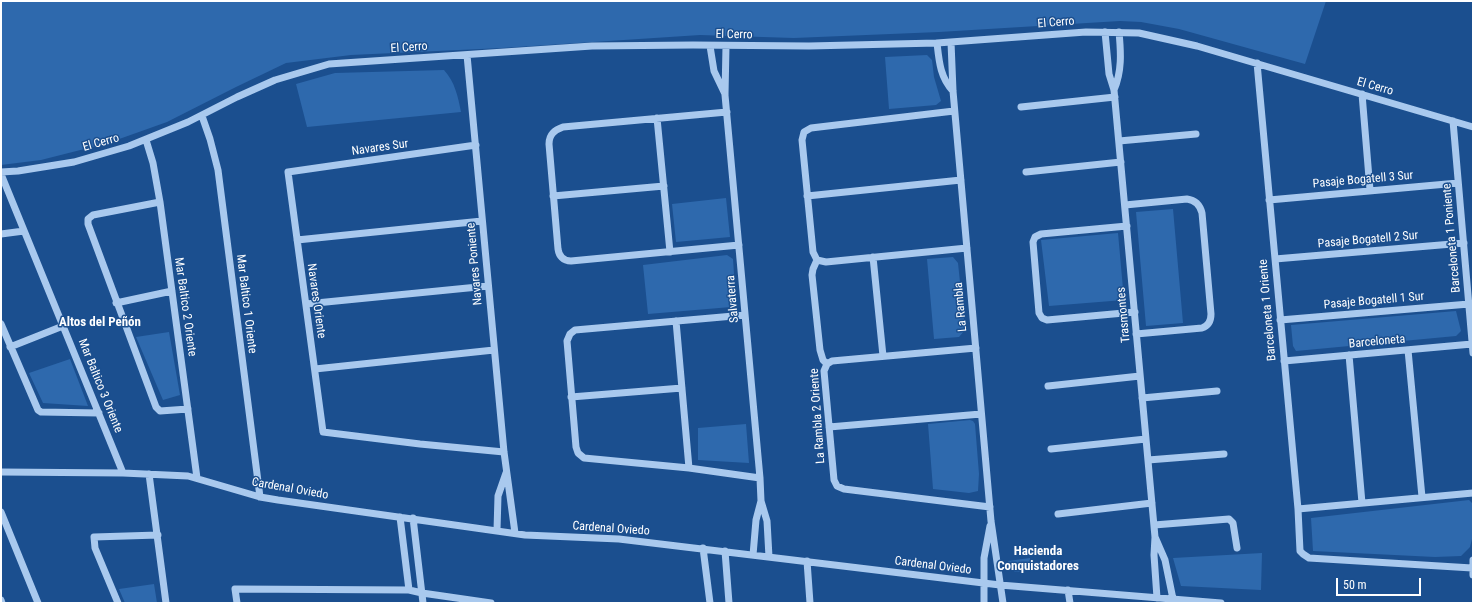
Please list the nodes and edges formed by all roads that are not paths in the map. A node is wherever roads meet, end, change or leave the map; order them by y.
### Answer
1 (1105, 32) junction
2 (1119, 32) junction
3 (951, 42) junction
4 (937, 43) junction
5 (710, 46) junction
6 (726, 46) junction
7 (467, 55) junction
8 (1257, 64) junction
9 (953, 91) junction
10 (1115, 94) junction
11 (1362, 94) junction
12 (725, 95) junction
13 (1021, 107) dead end
14 (954, 111) junction
15 (727, 112) junction
16 (202, 116) junction
17 (657, 118) junction
18 (1453, 121) junction
19 (1473, 127) edge
20 (1196, 134) dead end
21 (146, 140) junction
22 (1119, 141) junction
23 (476, 145) junction
24 (1121, 162) junction
25 (288, 172) joint
26 (1026, 172) dead end
27 (1, 173) edge
28 (961, 180) junction
29 (1458, 183) junction
30 (664, 186) junction
31 (1370, 190) junction
32 (554, 196) junction
33 (807, 196) junction
34 (1269, 200) junction
35 (160, 202) junction
36 (1125, 205) junction
37 (482, 221) junction
38 (1127, 226) junction
39 (24, 231) junction
40 (1, 234) edge
41 (297, 240) junction
42 (1464, 243) junction
43 (739, 245) junction
44 (967, 248) junction
45 (670, 252) junction
46 (873, 257) junction
47 (1275, 259) junction
48 (817, 260) junction
49 (488, 286) junction
50 (172, 291) junction
51 (116, 303) junction
52 (306, 304) junction
53 (1469, 304) junction
54 (1135, 312) junction
55 (745, 315) junction
56 (1280, 320) junction
57 (676, 321) junction
58 (1, 324) edge
59 (63, 326) junction
60 (1136, 334) junction
61 (1472, 344) edge
62 (10, 347) junction
63 (976, 348) junction
64 (494, 350) junction
65 (1408, 350) junction
66 (1473, 353) edge
67 (883, 356) junction
68 (1349, 356) junction
69 (1284, 361) junction
70 (827, 364) junction
71 (315, 369) junction
72 (1140, 376) junction
73 (1048, 386) dead end
74 (682, 388) junction
75 (1216, 391) dead end
76 (571, 397) junction
77 (1142, 398) junction
78 (188, 409) junction
79 (99, 413) junction
80 (982, 414) junction
81 (829, 427) junction
82 (1146, 439) junction
83 (1051, 449) dead end
84 (504, 452) junction
85 (1224, 454) dead end
86 (1148, 460) junction
87 (689, 468) junction
88 (507, 471) junction
89 (1, 472) edge
90 (123, 473) junction
91 (149, 474) junction
92 (197, 478) junction
93 (760, 478) junction
94 (1473, 493) edge
95 (260, 497) junction
96 (1422, 497) junction
97 (761, 501) junction
98 (1152, 503) junction
99 (1362, 503) junction
100 (990, 507) junction
101 (1298, 509) junction
102 (1, 512) edge
103 (1058, 514) dead end
104 (400, 517) junction
105 (413, 518) junction
106 (3, 520) edge
107 (991, 521) junction
108 (1154, 525) junction
109 (497, 530) junction
110 (515, 533) junction
111 (158, 535) junction
112 (1155, 537) junction
113 (703, 548) junction
114 (1237, 548) dead end
115 (725, 551) junction
116 (753, 555) junction
117 (769, 557) junction
118 (1473, 560) edge
119 (807, 561) junction
120 (1473, 572) edge
121 (984, 583) junction
122 (1000, 585) junction
123 (409, 590) junction
124 (1068, 590) junction
125 (422, 593) junction
126 (1157, 598) junction
127 (1173, 599) junction
128 (38, 603) edge
129 (118, 603) edge
130 (166, 603) edge
131 (237, 603) edge
132 (423, 603) edge
133 (491, 603) edge
134 (710, 603) edge
135 (729, 603) edge
136 (810, 603) edge
137 (984, 603) edge
138 (1003, 603) edge
139 (1070, 603) edge
140 (1221, 603) edge

1 - 2 street, El Cerro
1 - 3 street, El Cerro
1 - 10 street, Trasmontes
2 - 8 street, El Cerro
2 - 10 street, Trasmontes
3 - 4 street, El Cerro
3 - 9 street, La Rambla
4 - 6 street, El Cerro
4 - 9 street
5 - 6 street, El Cerro
5 - 7 street, El Cerro
5 - 12 street, Salvaterra
6 - 12 street, Salvaterra
7 - 16 street, El Cerro
7 - 23 street, Navares Poniente
8 - 11 street, El Cerro
8 - 34 street, Barceloneta 1 Oriente
9 - 14 street, La Rambla
10 - 13 street
10 - 22 street, Trasmontes
11 - 18 street, El Cerro
11 - 31 street
12 - 15 street, Salvaterra
14 - 28 street, La Rambla
14 - 33 street, La Rambla 2 Oriente
15 - 17 street
15 - 43 street, Salvaterra
16 - 21 street, El Cerro
16 - 95 street, Mar Baltico 1 Oriente
17 - 30 street
17 - 32 street
18 - 19 street, El Cerro
18 - 29 street, Barceloneta 1 Poniente
20 - 22 street
21 - 27 street, El Cerro
21 - 35 street, Mar Baltico 2 Oriente
22 - 24 street, Trasmontes
23 - 25 street, Navares Sur
23 - 37 street, Navares Poniente
24 - 26 street
24 - 36 street, Trasmontes
25 - 41 street, Navares Oriente
27 - 39 street, Mar Baltico 3 Oriente
28 - 33 street
28 - 44 street, La Rambla
29 - 31 street, Pasaje Bogatell 3 Sur
29 - 42 street, Barceloneta 1 Poniente
30 - 32 street
30 - 45 street
31 - 34 street, Pasaje Bogatell 3 Sur
32 - 45 street
33 - 48 street, La Rambla 2 Oriente
34 - 47 street, Barceloneta 1 Oriente
35 - 50 street, Mar Baltico 2 Oriente
35 - 51 street
36 - 38 street, Trasmontes
36 - 60 street
37 - 41 street
37 - 49 street, Navares Poniente
38 - 54 street, Trasmontes
38 - 54 street
39 - 40 street
39 - 59 street, Mar Baltico 3 Oriente
41 - 52 street, Navares Oriente
42 - 47 street, Pasaje Bogatell 2 Sur
42 - 53 street, Barceloneta 1 Poniente
43 - 45 street
43 - 55 street, Salvaterra
44 - 46 street
44 - 63 street, La Rambla
46 - 48 street
46 - 67 street
47 - 56 street, Barceloneta 1 Oriente
48 - 70 street, La Rambla 2 Oriente
49 - 52 street
49 - 64 street, Navares Poniente
50 - 51 street
50 - 78 street, Mar Baltico 2 Oriente
51 - 78 street
52 - 71 street, Navares Oriente
53 - 56 street, Pasaje Bogatell 1 Sur
53 - 61 street, Barceloneta 1 Poniente
54 - 60 street, Trasmontes
55 - 57 street
55 - 93 street, Salvaterra
56 - 69 street, Barceloneta 1 Oriente
57 - 74 street
57 - 76 street
58 - 62 street
59 - 62 street
59 - 79 street, Mar Baltico 3 Oriente
60 - 72 street, Trasmontes
61 - 65 street, Barceloneta
61 - 66 street, Barceloneta 1 Poniente
62 - 79 street
63 - 67 street
63 - 80 street, La Rambla
64 - 71 street
64 - 84 street, Navares Poniente
65 - 68 street, Barceloneta
65 - 96 street
67 - 70 street
68 - 69 street, Barceloneta
68 - 99 street
69 - 101 street, Barceloneta 1 Oriente
70 - 81 street, La Rambla 2 Oriente
71 - 84 street, Navares Oriente
72 - 73 street
72 - 77 street, Trasmontes
74 - 76 street
74 - 87 street
75 - 77 street
76 - 87 street
77 - 82 street, Trasmontes
78 - 92 street, Mar Baltico 2 Oriente
79 - 90 street, Mar Baltico 3 Oriente
80 - 81 street
80 - 100 street, La Rambla
81 - 100 street, La Rambla 2 Oriente
82 - 83 street
82 - 86 street, Trasmontes
84 - 88 street, Navares Poniente
85 - 86 street
86 - 98 street, Trasmontes
87 - 93 street
88 - 109 street, Navares Poniente
88 - 110 street, Navares Poniente
89 - 90 street, Cardenal Oviedo
90 - 91 street, Cardenal Oviedo
91 - 92 street, Cardenal Oviedo
91 - 111 street
92 - 95 street, Cardenal Oviedo
93 - 97 street, Salvaterra
94 - 96 street
95 - 104 street, Cardenal Oviedo
96 - 99 street
97 - 116 street, Salvaterra
97 - 117 street, Salvaterra
98 - 103 street
98 - 108 street, Trasmontes
99 - 101 street
100 - 107 street, La Rambla
101 - 120 street, Barceloneta 1 Oriente
102 - 106 street
104 - 105 street, Cardenal Oviedo
104 - 123 street
105 - 109 street, Cardenal Oviedo
105 - 125 street
106 - 128 street
107 - 121 street, La Rambla
107 - 122 street, La Rambla
108 - 112 street, Trasmontes
108 - 114 street
109 - 110 street, Cardenal Oviedo
110 - 113 street, Cardenal Oviedo
111 - 129 street
111 - 130 street
112 - 126 street, Trasmontes
112 - 127 street, Trasmontes
113 - 115 street, Cardenal Oviedo
113 - 134 street
115 - 116 street, Cardenal Oviedo
115 - 135 street
116 - 117 street, Cardenal Oviedo
117 - 119 street, Cardenal Oviedo
118 - 120 street
119 - 121 street, Cardenal Oviedo
119 - 136 street
121 - 122 street, Cardenal Oviedo
121 - 137 street, La Rambla
122 - 124 street, Cardenal Oviedo
122 - 138 street, La Rambla
123 - 125 street
123 - 131 street
124 - 126 street, Cardenal Oviedo
124 - 139 street
125 - 132 street
125 - 133 street
126 - 127 street, Cardenal Oviedo
127 - 140 street, Cardenal Oviedo

